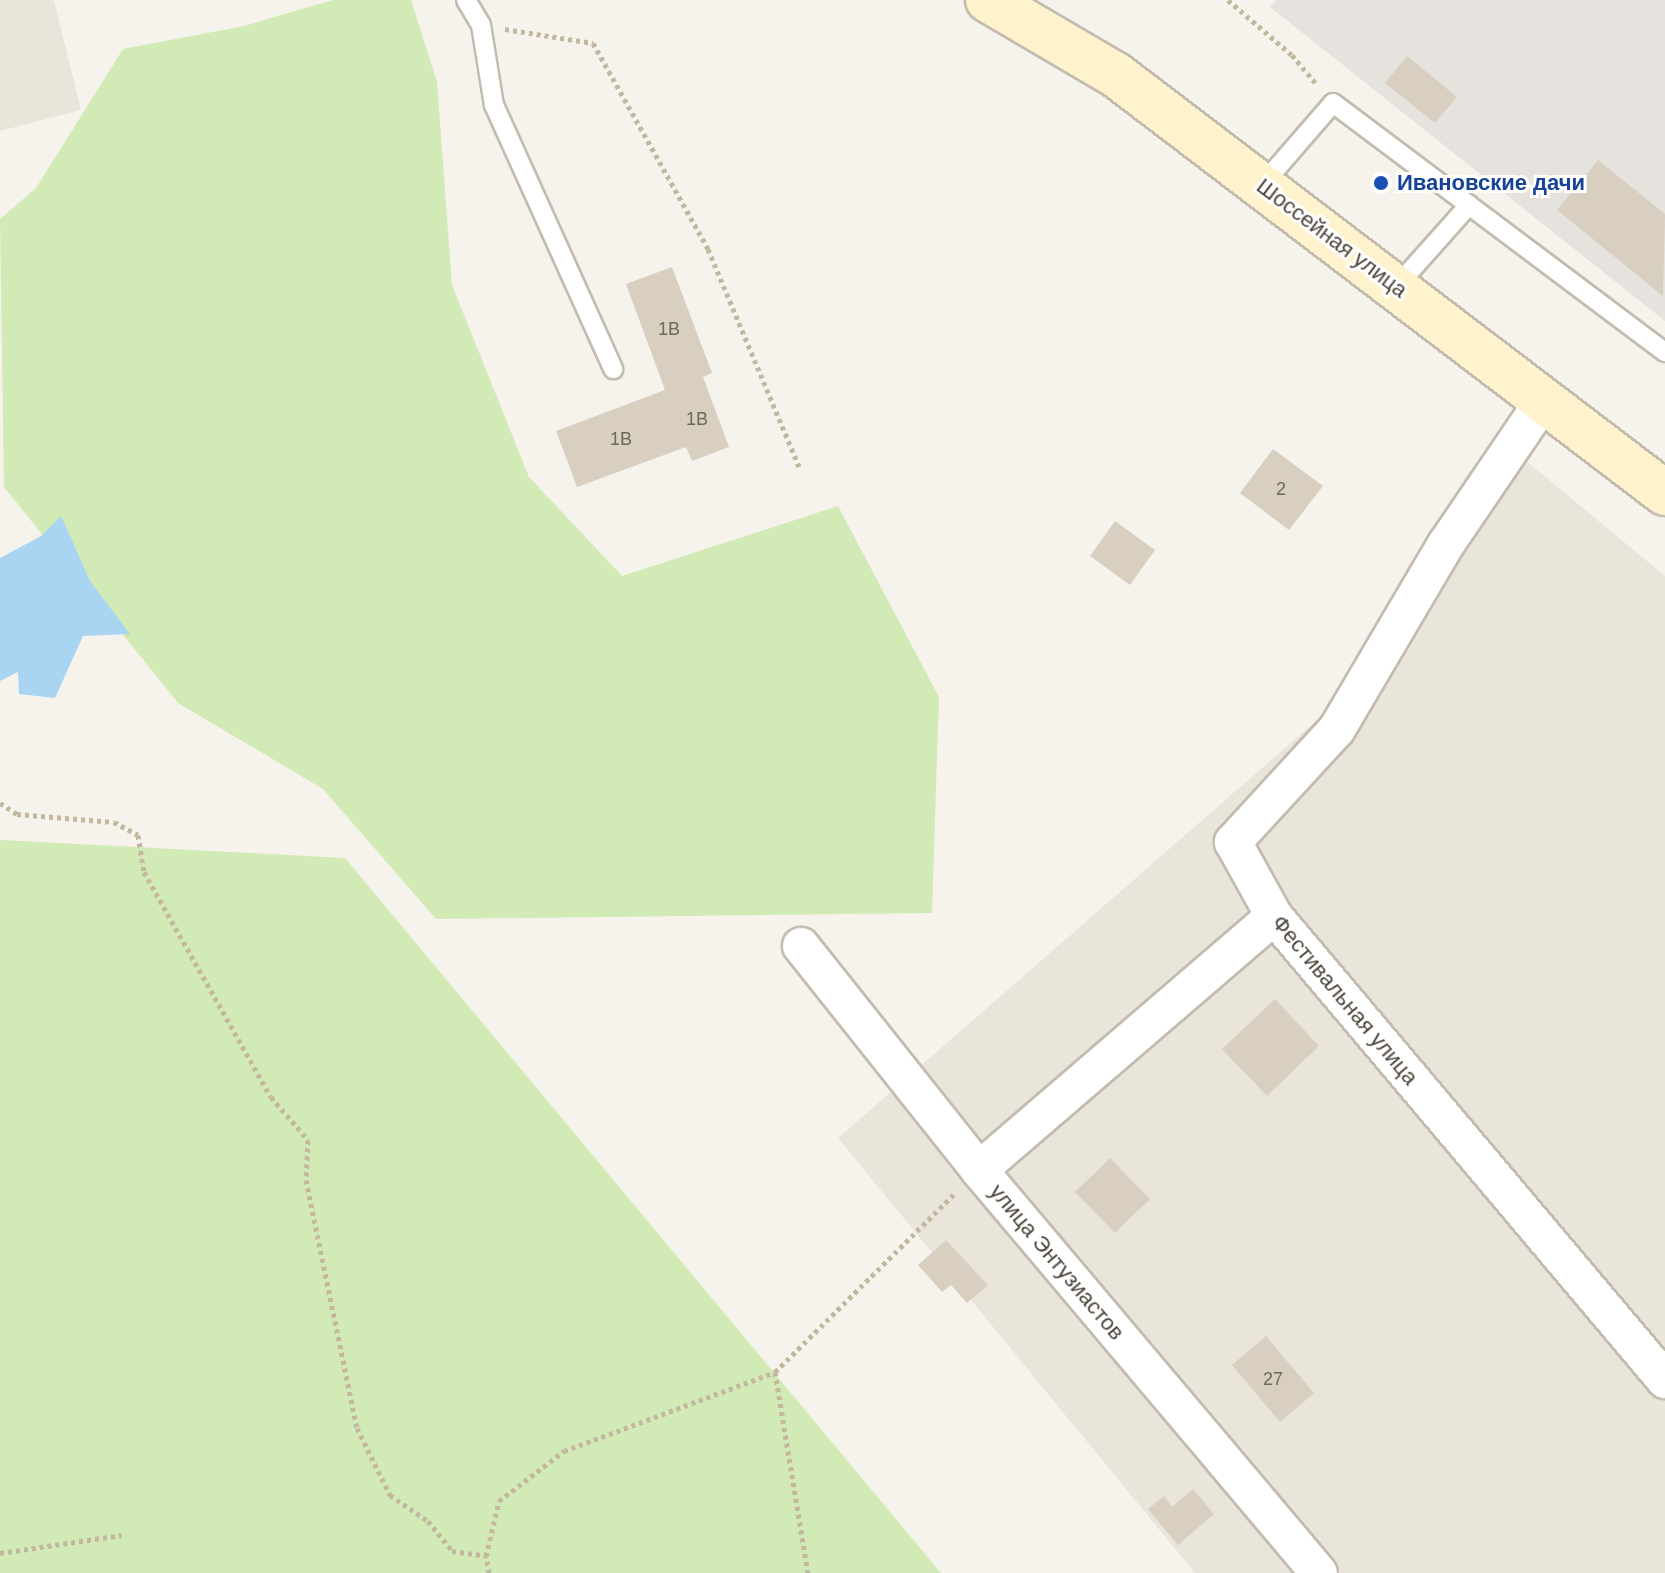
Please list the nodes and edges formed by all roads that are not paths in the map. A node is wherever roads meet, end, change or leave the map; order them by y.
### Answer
1 (466, 0) edge
2 (988, 0) edge
3 (1262, 185) junction
4 (1469, 205) junction
5 (1396, 287) junction
6 (1665, 352) edge
7 (613, 369) dead end
8 (1544, 400) junction
9 (1665, 493) edge
10 (1274, 916) junction
11 (801, 946) dead end
12 (979, 1170) junction
13 (1665, 1380) edge
14 (1319, 1573) edge

1 - 7 lane
2 - 3 main road, Шоссейная улица
3 - 4 lane
3 - 5 main road, Шоссейная улица
4 - 5 lane
4 - 6 lane
5 - 8 main road, Шоссейная улица
8 - 9 main road, Шоссейная улица
8 - 10 street, Фестивальная улица
10 - 12 street
10 - 13 street, Фестивальная улица
11 - 12 street, улица Энтузиастов
12 - 14 street, улица Энтузиастов

